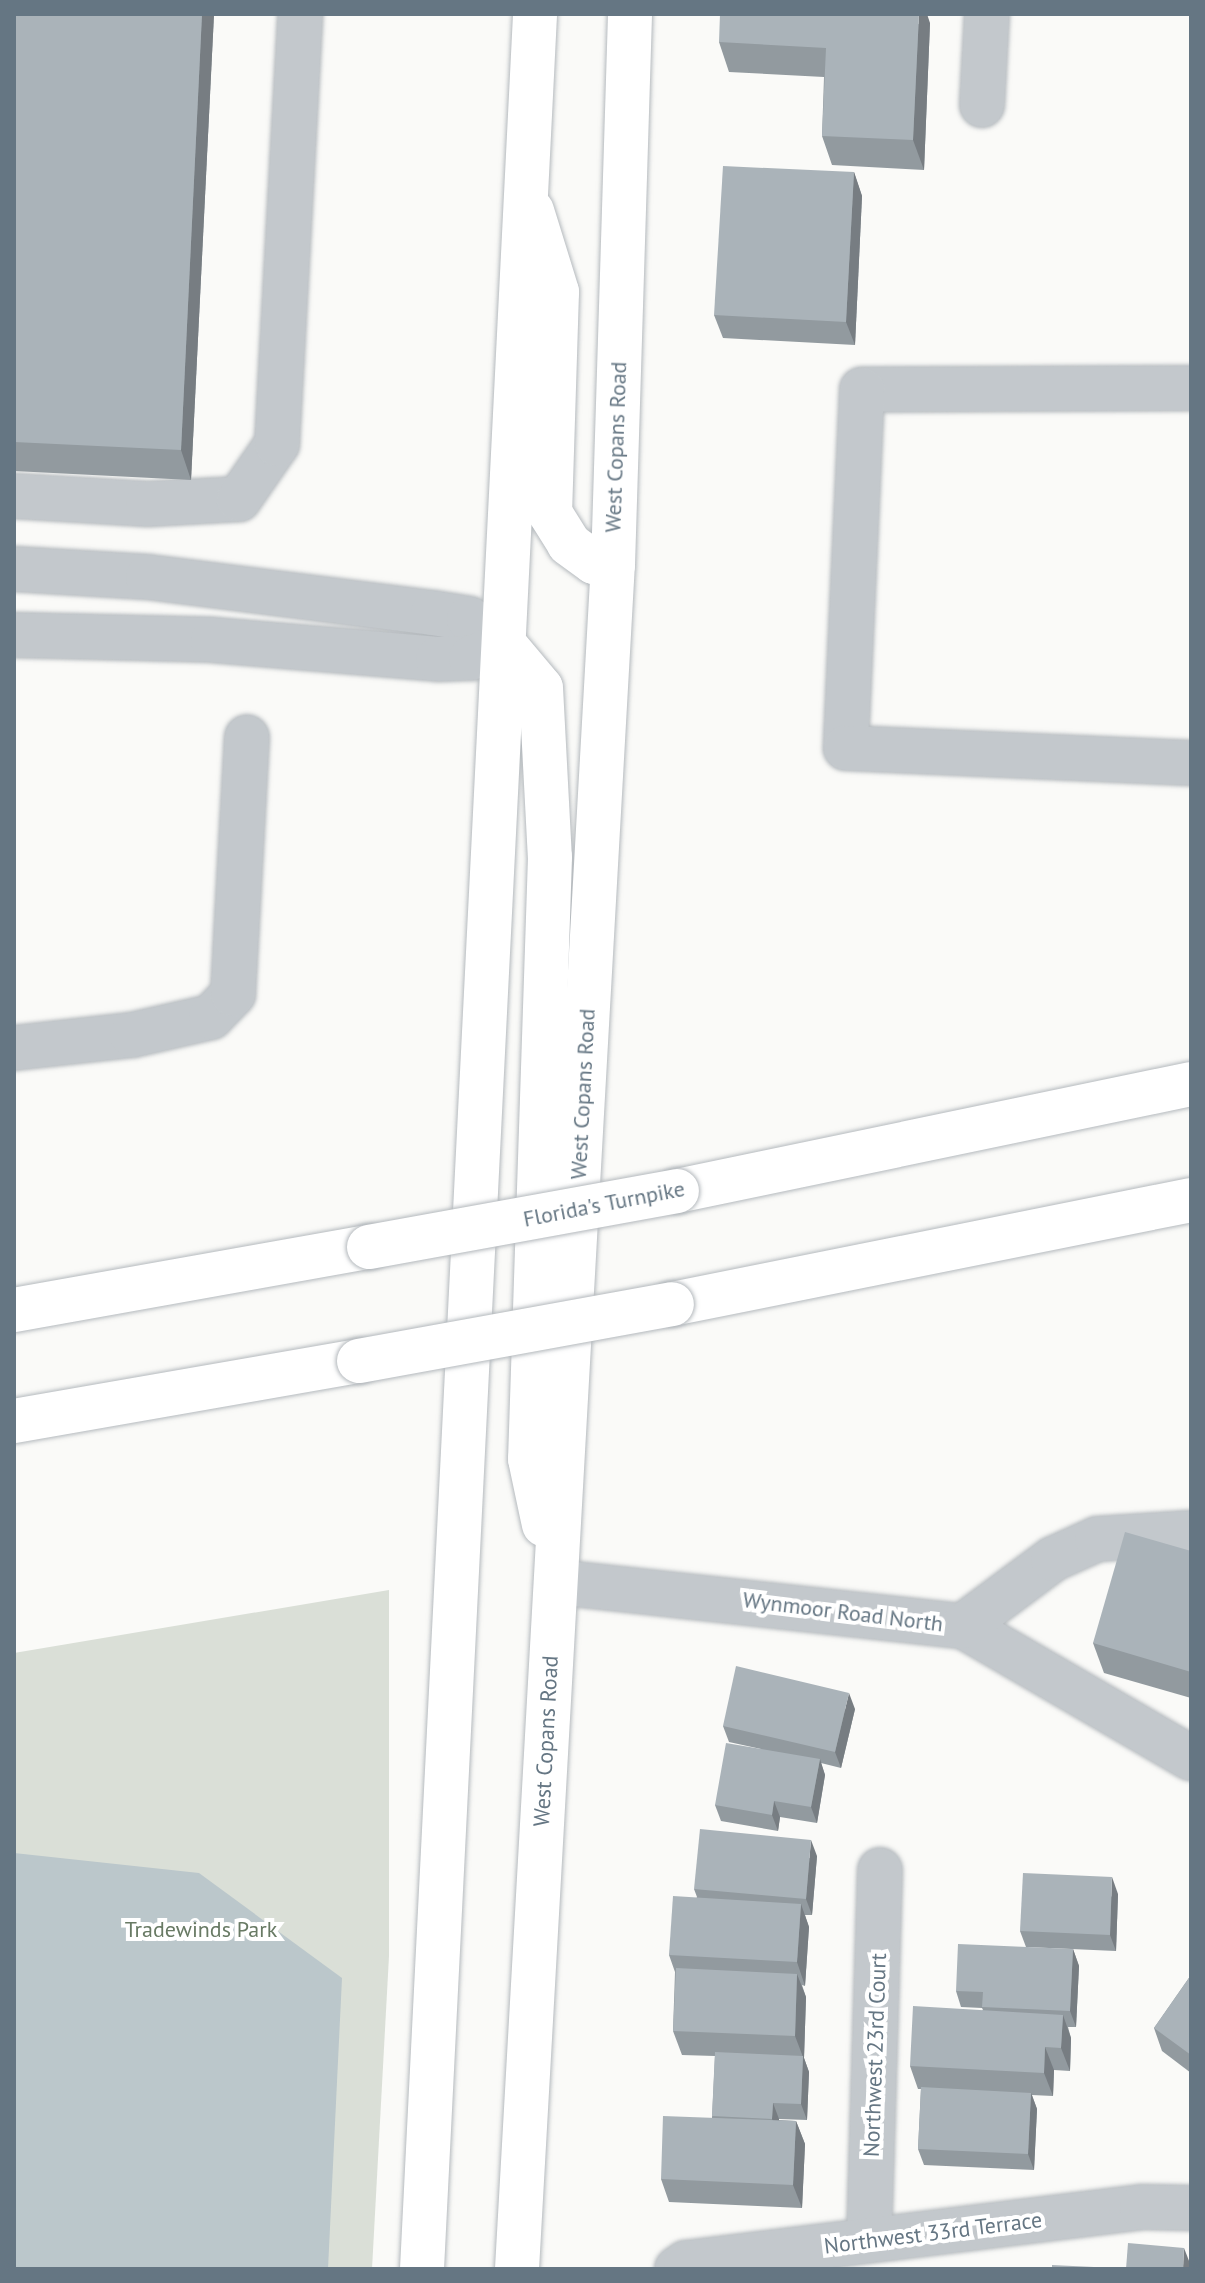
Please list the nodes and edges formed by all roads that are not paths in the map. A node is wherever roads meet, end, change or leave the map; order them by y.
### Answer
1 (300, 14) edge
2 (535, 14) edge
3 (630, 14) edge
4 (987, 14) edge
5 (982, 105) dead end
6 (523, 182) junction
7 (1191, 388) edge
8 (14, 496) edge
9 (613, 565) junction
10 (14, 569) edge
11 (14, 635) edge
12 (504, 644) junction
13 (247, 737) dead end
14 (1191, 763) edge
15 (14, 1048) edge
16 (1191, 1084) edge
17 (1191, 1200) edge
18 (14, 1310) edge
19 (14, 1421) edge
20 (1191, 1533) edge
21 (556, 1582) junction
22 (963, 1626) junction
23 (1191, 1758) edge
24 (880, 1870) dead end
25 (1191, 2208) edge
26 (869, 2240) junction
27 (422, 2269) edge
28 (517, 2269) edge
29 (677, 2269) edge

1 - 8 street
2 - 6 main road
3 - 9 main road, West Copans Road
4 - 5 street
6 - 9 main road
6 - 12 main road
7 - 14 street
9 - 21 main road, West Copans Road
10 - 12 street
11 - 12 street
12 - 21 main road
12 - 27 main road
13 - 15 street
16 - 18 main road, Florida's Turnpike, bridge
17 - 19 main road, bridge
20 - 22 street
21 - 22 street, Wynmoor Road North
21 - 28 main road, West Copans Road
22 - 23 street, Wynmoor Road North
24 - 26 street, Northwest 23rd Court
25 - 26 street, Northwest 33rd Terrace
26 - 29 street, Northwest 33rd Terrace

